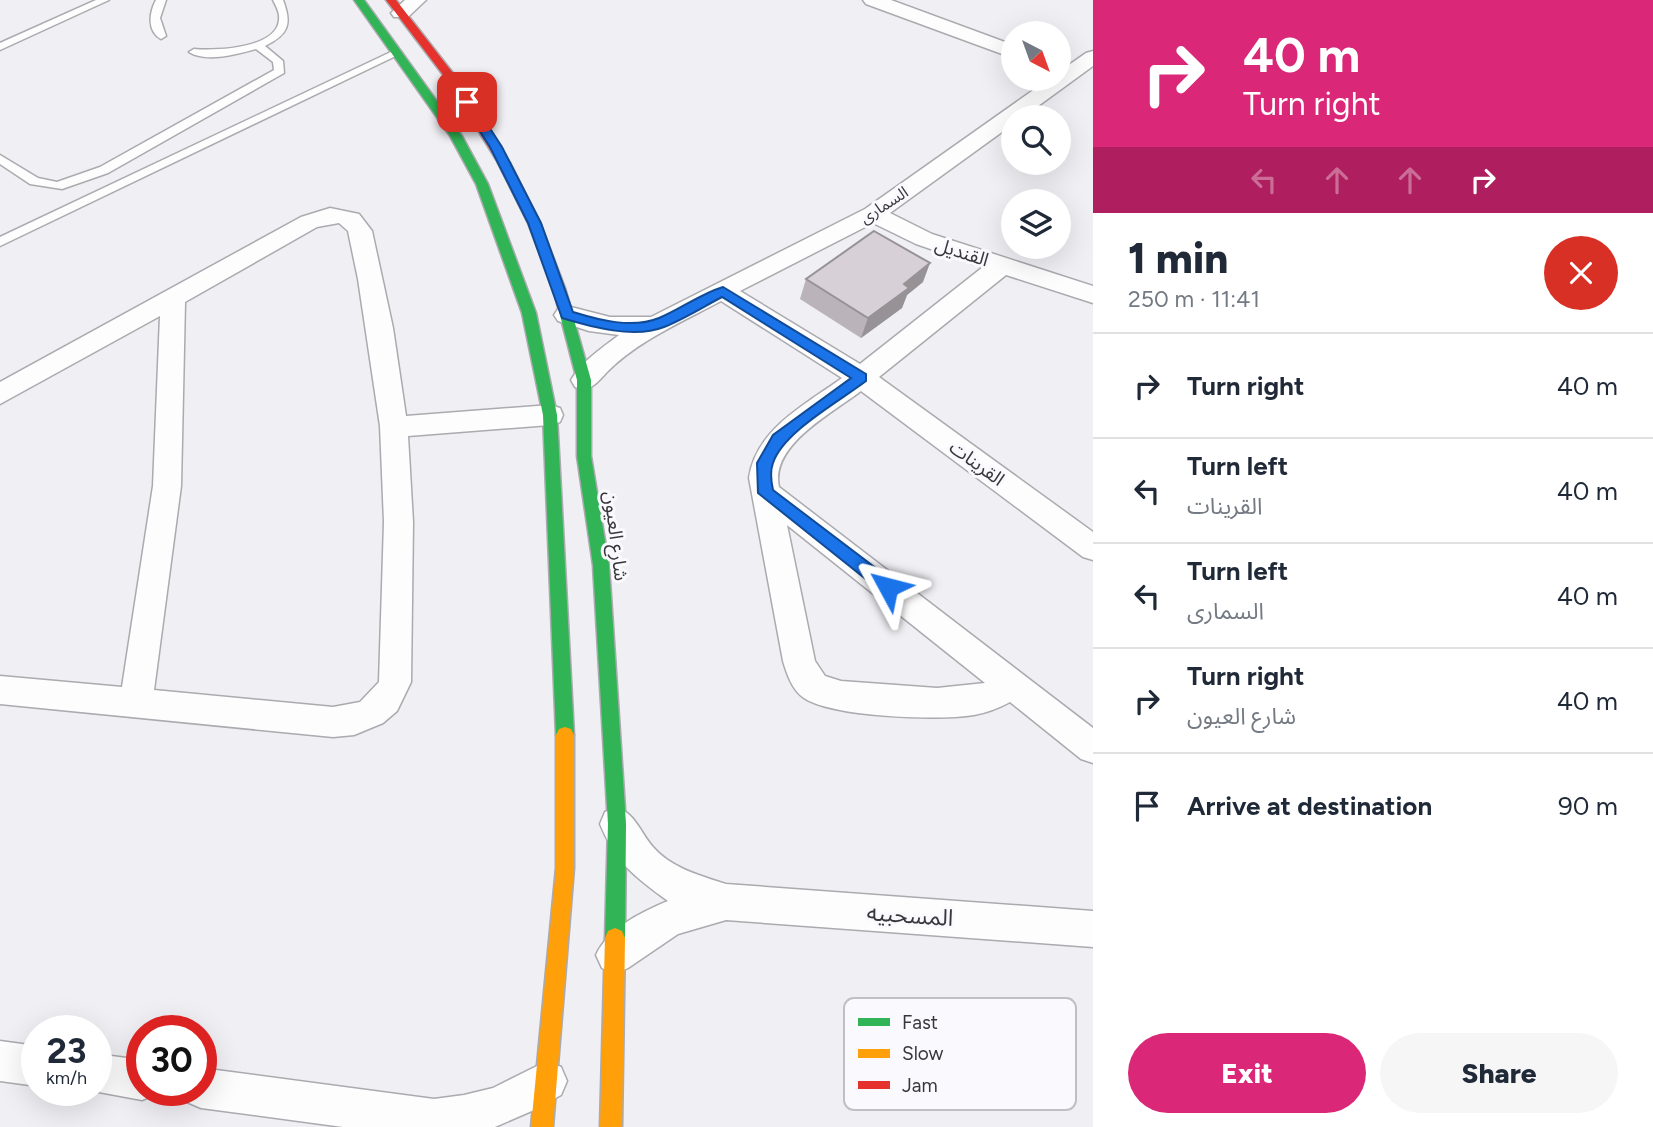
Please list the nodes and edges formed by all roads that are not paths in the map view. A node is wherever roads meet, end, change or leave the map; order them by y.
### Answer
1 (104, 0) edge
2 (161, 0) edge
3 (278, 0) edge
4 (359, 0) edge
5 (416, 0) edge
6 (873, 0) edge
7 (396, 6) edge
8 (162, 36) dead end
9 (259, 46) junction
10 (0, 47) edge
11 (1001, 48) edge
12 (194, 52) dead end
13 (397, 53) junction
14 (1093, 57) edge
15 (1071, 68) edge
16 (1038, 91) edge
17 (0, 159) edge
18 (873, 214) junction
19 (0, 242) edge
20 (1002, 265) junction
21 (723, 291) junction
22 (1093, 295) edge
23 (173, 296) junction
24 (567, 315) junction
25 (659, 324) junction
26 (861, 377) junction
27 (584, 380) junction
28 (0, 394) edge
29 (550, 415) junction
30 (394, 427) junction
31 (766, 493) junction
32 (1093, 548) edge
33 (1010, 682) junction
34 (0, 690) edge
35 (136, 701) junction
36 (1093, 748) edge
37 (617, 824) junction
38 (726, 902) junction
39 (1093, 929) edge
40 (615, 955) junction
41 (0, 1061) edge
42 (21, 1064) edge
43 (547, 1081) junction
44 (217, 1092) edge
45 (305, 1115) edge
46 (409, 1122) edge
47 (542, 1127) edge
48 (611, 1127) edge

1 - 10 lane
2 - 8 lane
3 - 9 lane
4 - 13 street
5 - 7 street
6 - 11 street
7 - 24 street, شارع العيون
9 - 12 lane
9 - 17 lane
13 - 19 lane
13 - 29 street
14 - 15 street, السمارى
16 - 18 street, السمارى
18 - 20 street, القنديل
18 - 21 street, السمارى
20 - 22 street, القنديل
20 - 26 street
21 - 25 street, السمارى
21 - 26 street, القرينات
23 - 28 street
23 - 30 street
23 - 35 street
24 - 25 street, السمارى
24 - 27 street, شارع العيون
25 - 27 street, السمارى
26 - 31 street
26 - 32 street, القرينات
27 - 37 street, شارع العيون
29 - 30 street
29 - 43 street
30 - 35 street
31 - 33 street
31 - 33 street
33 - 36 street
34 - 35 street
37 - 38 street, المسحبيه
37 - 40 street, شارع العيون
38 - 39 street, المسحبيه
38 - 40 street, المسحبيه
40 - 48 street, شارع العيون
41 - 42 street
43 - 46 street
43 - 47 street
44 - 45 street
45 - 46 street

